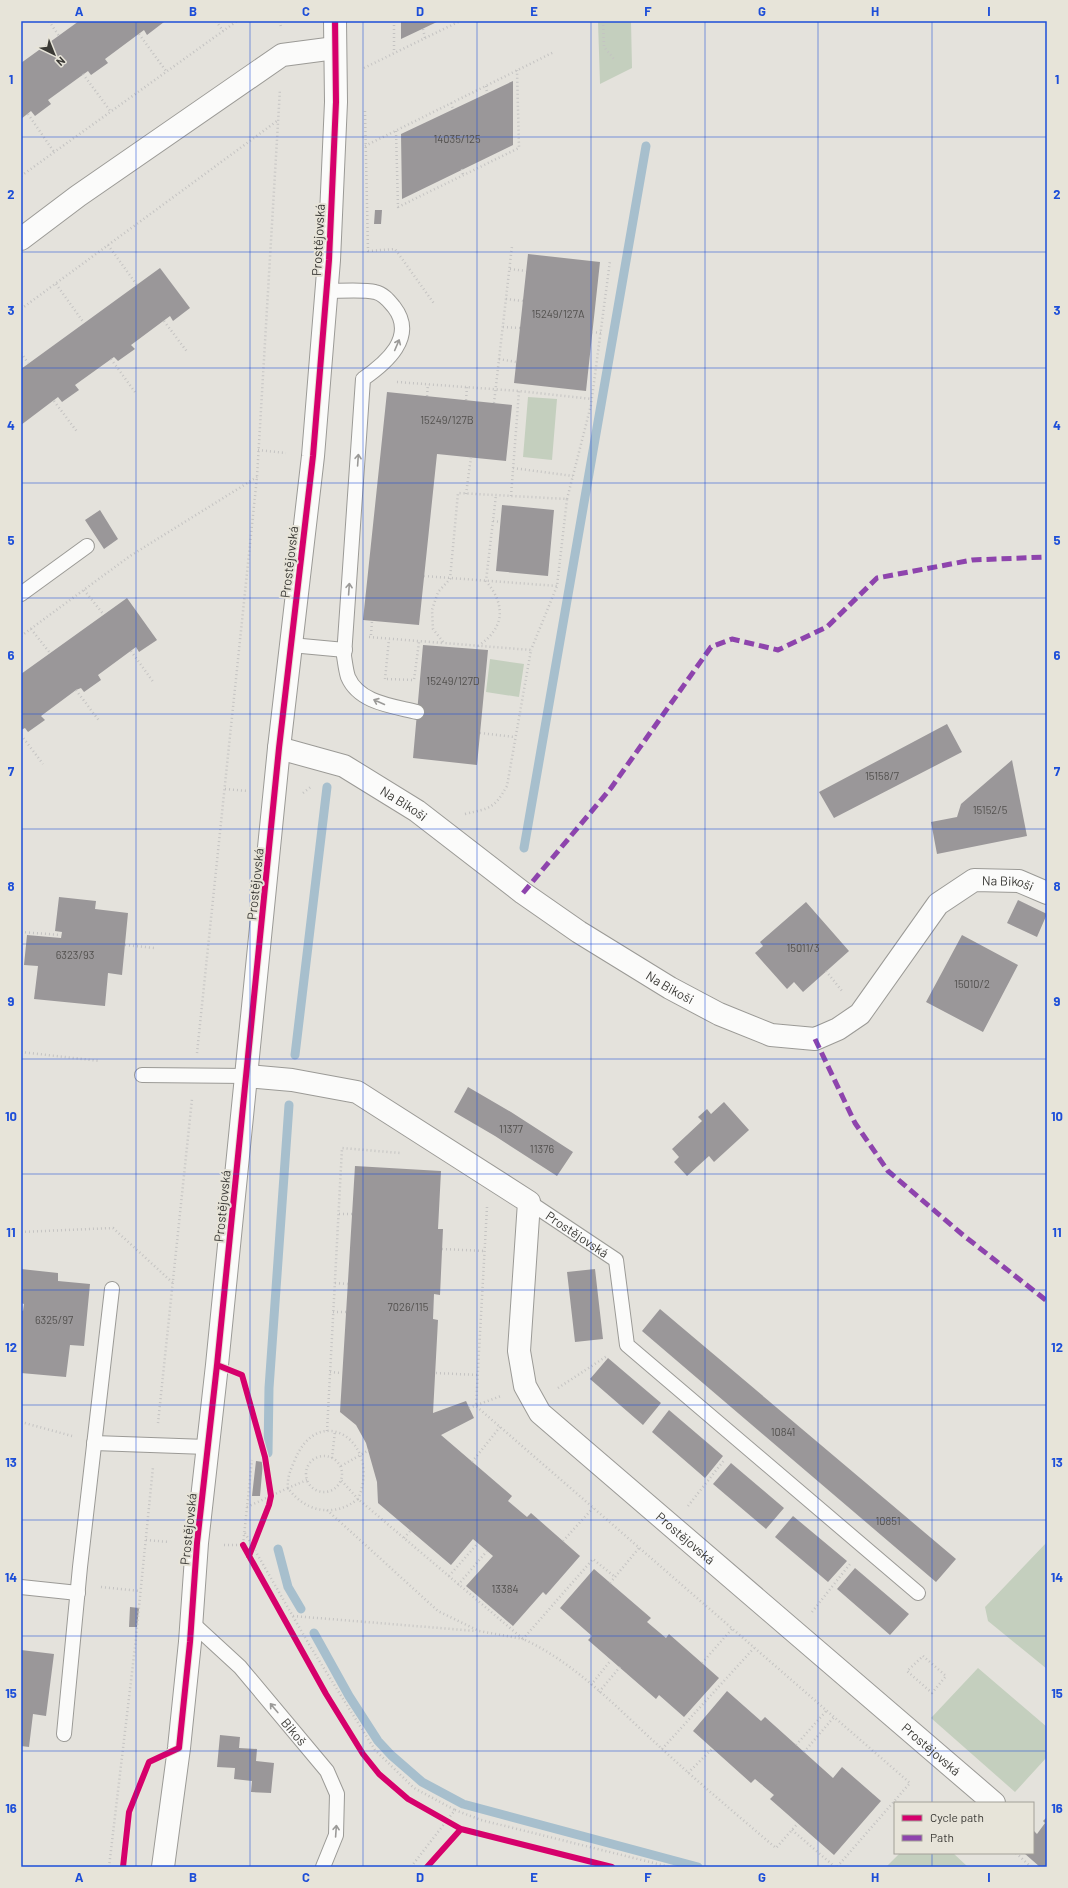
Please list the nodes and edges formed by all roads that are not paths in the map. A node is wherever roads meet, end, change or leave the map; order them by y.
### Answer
1 (335, 21) edge
2 (335, 48) junction
3 (21, 239) edge
4 (326, 291) junction
5 (87, 546) dead end
6 (21, 594) edge
7 (291, 645) junction
8 (345, 650) junction
9 (417, 712) dead end
10 (279, 748) junction
11 (1047, 893) edge
12 (142, 1075) dead end
13 (247, 1076) junction
14 (529, 1202) junction
15 (112, 1289) dead end
16 (94, 1443) junction
17 (207, 1447) junction
18 (21, 1587) edge
19 (78, 1589) junction
20 (918, 1593) dead end
21 (191, 1622) junction
22 (64, 1734) dead end
23 (993, 1802) edge
24 (163, 1867) edge
25 (323, 1867) edge

1 - 2 street, Prostějovská
2 - 3 street
2 - 4 street, Prostějovská
4 - 7 street, Prostějovská
8 -> 4 lane, Prostějovská
5 - 6 lane
7 - 8 lane
7 - 10 street, Prostějovská
9 -> 8 lane
10 - 11 street, Na Bikoši
10 - 13 street, Prostějovská
12 - 13 lane
13 - 14 street, Prostějovská
13 - 17 street, Prostějovská
14 - 20 lane, Prostějovská
14 - 23 street, Prostějovská
15 - 16 lane
16 - 17 lane
16 - 19 lane
17 - 21 street, Prostějovská
18 - 19 lane
19 - 22 lane
21 - 24 street, Prostějovská
25 -> 21 lane, Bikoš

